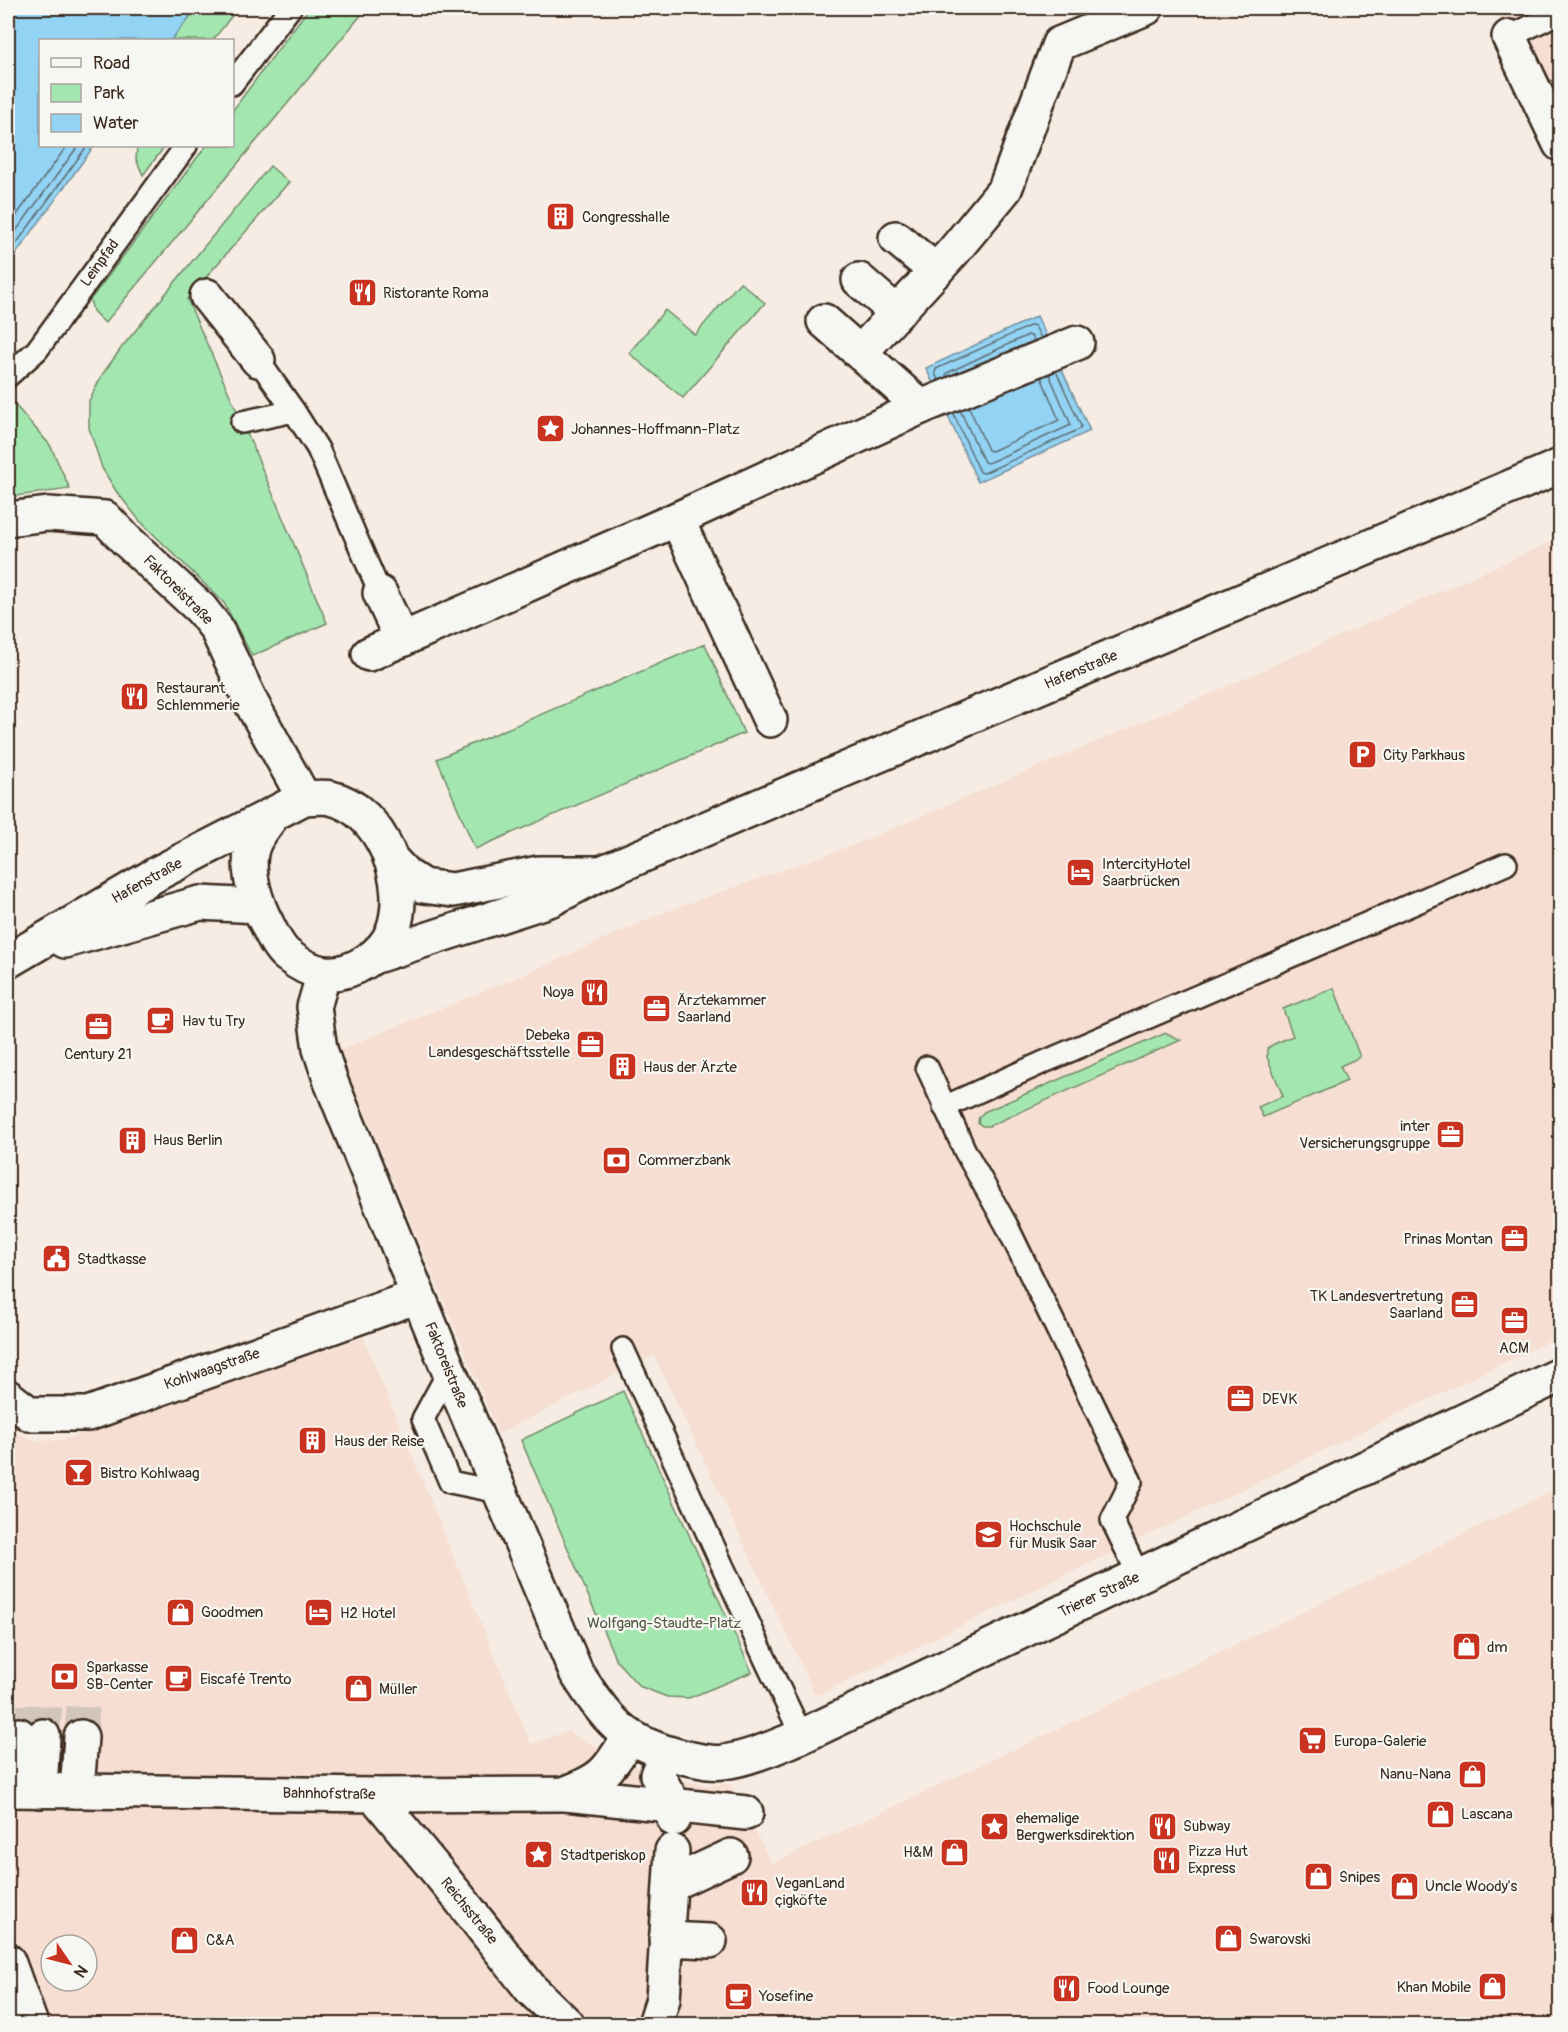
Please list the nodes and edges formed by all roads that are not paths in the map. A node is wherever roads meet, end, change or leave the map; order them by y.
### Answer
1 (290, 8) edge
2 (1146, 8) edge
3 (1560, 12) edge
4 (1509, 38) joint
5 (234, 81) edge
6 (1560, 144) edge
7 (185, 147) edge
8 (896, 238) dead end
9 (936, 271) junction
10 (859, 280) dead end
11 (207, 296) dead end
12 (897, 313) junction
13 (824, 321) dead end
14 (1077, 343) dead end
15 (860, 353) junction
16 (258, 360) joint
17 (8, 376) edge
18 (921, 407) junction
19 (294, 411) junction
20 (242, 422) dead end
21 (1560, 466) edge
22 (8, 519) edge
23 (677, 519) junction
24 (380, 593) joint
25 (402, 640) junction
26 (369, 654) dead end
27 (770, 720) dead end
28 (304, 798) junction
29 (273, 815) junction
30 (390, 858) junction
31 (1506, 864) dead end
32 (601, 873) junction
33 (258, 906) junction
34 (15, 956) edge
35 (376, 956) junction
36 (324, 973) junction
37 (927, 1066) dead end
38 (944, 1107) junction
39 (418, 1296) junction
40 (623, 1349) dead end
41 (1560, 1375) edge
42 (8, 1397) edge
43 (1138, 1576) junction
44 (31, 1735) tunnel mouth
45 (802, 1736) junction
46 (89, 1737) tunnel mouth
47 (629, 1737) junction
48 (659, 1770) dead end
49 (21, 1790) edge
50 (86, 1791) junction
51 (564, 1794) junction
52 (374, 1795) junction
53 (746, 1813) dead end
54 (674, 1827) junction
55 (731, 1856) dead end
56 (671, 1884) junction
57 (666, 1939) junction
58 (710, 1941) dead end
59 (8, 1962) edge
60 (31, 2025) edge
61 (567, 2025) edge
62 (655, 2025) edge

1 - 5 lane
2 - 9 street
3 - 4 lane
4 - 6 street
7 - 17 lane, Leinpfad
8 - 9 street
9 - 12 street
10 - 12 street
11 - 16 street
12 - 15 street
13 - 15 street
14 - 18 street
15 - 18 street
16 - 19 lane
18 - 23 street
19 - 20 lane
19 - 24 lane
21 - 32 street, Hafenstraße
22 - 28 street, Faktoreistraße
23 - 25 street
23 - 27 street
24 - 25 street
25 - 26 street
28 - 29 street
28 - 30 street
29 - 33 street
29 - 34 street, Hafenstraße
30 - 32 street, Hafenstraße
30 - 35 street
31 - 38 lane
32 - 35 street, Hafenstraße
33 - 34 street, Hafenstraße
33 - 36 street
35 - 36 street
36 - 39 street, Faktoreistraße
37 - 38 lane
38 - 43 lane
39 - 42 street, Kohlwaagstraße
39 - 47 street, Faktoreistraße
40 - 45 lane
41 - 43 street, Trierer Straße
43 - 45 street, Trierer Straße
44 - 49 street, Bahnhofstraße
45 - 47 street, Trierer Straße
46 - 50 street
47 - 51 street, Bahnhofstraße
48 - 54 street
49 - 50 street, Bahnhofstraße
50 - 52 street, Bahnhofstraße
51 - 52 street, Bahnhofstraße
51 - 54 street, Bahnhofstraße
52 - 61 street, Reichsstraße
53 - 54 street, Bahnhofstraße
54 - 56 street
55 - 56 street
56 - 57 street
57 - 58 street
57 - 62 street
59 - 60 street

